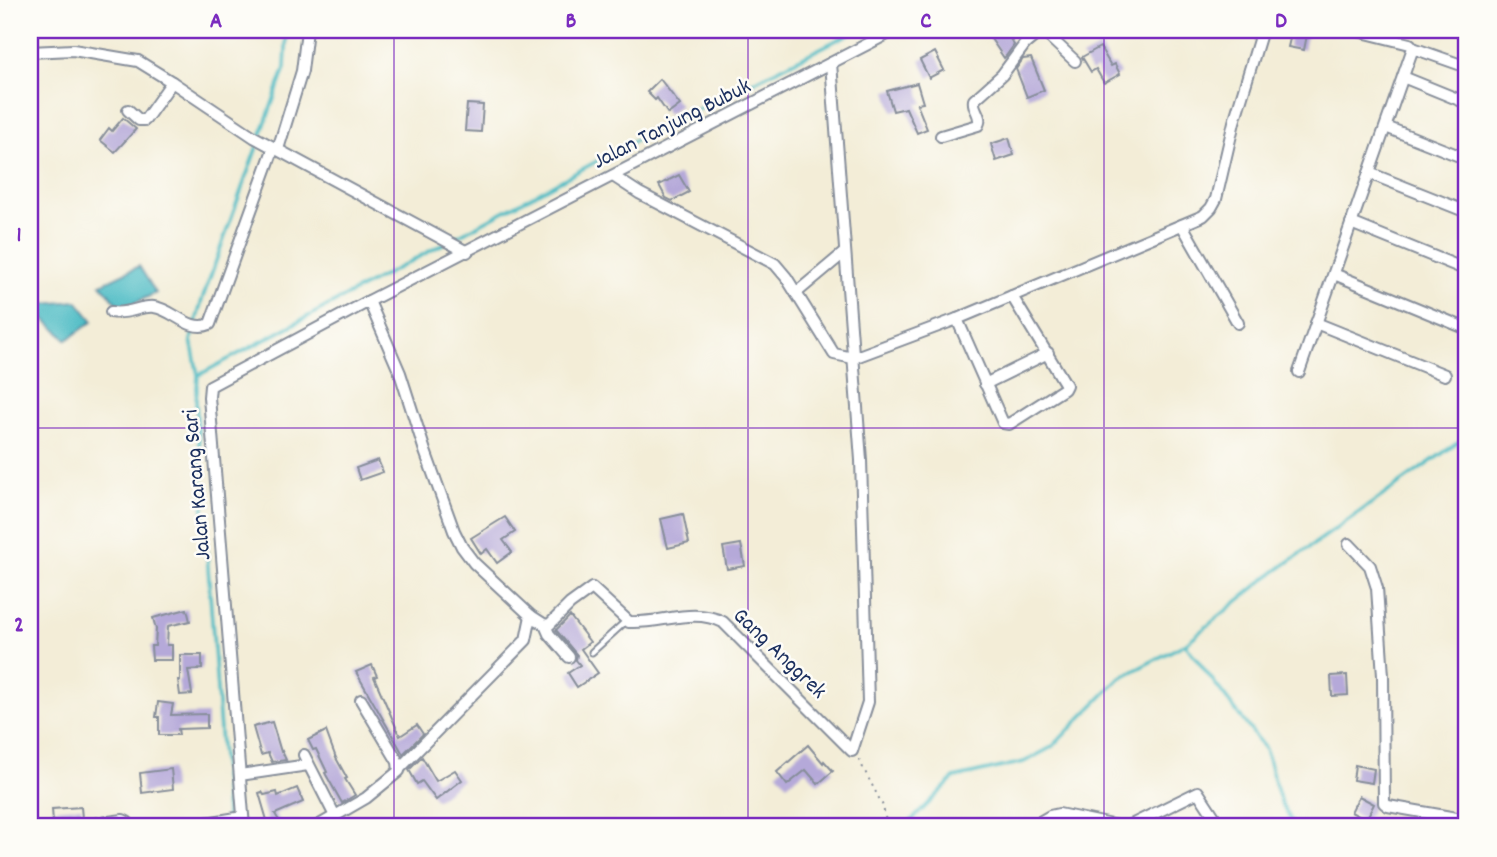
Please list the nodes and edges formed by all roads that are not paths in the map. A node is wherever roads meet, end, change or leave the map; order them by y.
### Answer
1 (307, 30) edge
2 (895, 30) edge
3 (1042, 30) edge
4 (1262, 30) edge
5 (1354, 30) edge
6 (1413, 48) junction
7 (30, 52) edge
8 (1075, 61) dead end
9 (831, 63) junction
10 (1467, 68) edge
11 (1404, 78) junction
12 (172, 82) junction
13 (1467, 103) edge
14 (128, 110) dead end
15 (1386, 127) junction
16 (940, 136) dead end
17 (274, 148) junction
18 (1467, 159) edge
19 (1369, 173) junction
20 (612, 176) junction
21 (1467, 212) edge
22 (1351, 223) junction
23 (1182, 225) junction
24 (461, 249) junction
25 (845, 252) junction
26 (1467, 270) edge
27 (1334, 274) junction
28 (796, 293) junction
29 (1012, 296) junction
30 (369, 301) junction
31 (111, 312) dead end
32 (957, 319) junction
33 (1238, 323) dead end
34 (1316, 323) junction
35 (1465, 328) dead end
36 (1048, 353) junction
37 (853, 358) junction
38 (1299, 372) dead end
39 (1445, 375) dead end
40 (985, 384) junction
41 (1349, 544) dead end
42 (531, 617) junction
43 (626, 621) junction
44 (545, 625) junction
45 (592, 652) dead end
46 (569, 657) dead end
47 (361, 700) dead end
48 (399, 769) junction
49 (240, 775) junction
50 (335, 816) junction
51 (1074, 817) junction
52 (241, 821) edge
53 (1467, 825) edge
54 (72, 827) edge
55 (127, 827) edge
56 (181, 827) edge
57 (316, 827) edge
58 (1031, 827) edge
59 (1083, 827) edge
60 (1124, 827) edge
61 (1221, 827) edge

1 - 17 street
2 - 9 street, Jalan Tanjung Bubuk
3 - 8 street
3 - 16 street
4 - 23 street
5 - 6 street
6 - 10 street
6 - 11 street
7 - 12 street
9 - 20 street, Jalan Tanjung Bubuk
9 - 25 street
11 - 13 street
11 - 15 street
12 - 14 street
12 - 17 street
15 - 18 street
15 - 19 street
17 - 24 street
17 - 31 street
19 - 21 street
19 - 22 street
20 - 24 street, Jalan Tanjung Bubuk
20 - 28 street
22 - 26 street
22 - 27 street
23 - 29 street
23 - 33 street
24 - 30 street, Jalan Karang Sari
25 - 28 street
25 - 37 street
27 - 34 street
27 - 35 street
28 - 37 street
29 - 32 street
29 - 36 street
30 - 42 street
30 - 49 street, Jalan Karang Sari
32 - 37 street
32 - 40 street
34 - 38 street
34 - 39 street
36 - 40 street
36 - 40 street
37 - 43 street, Gang Anggrek
41 - 53 street
42 - 44 street
42 - 48 street
43 - 44 street
43 - 45 lane
44 - 46 street
47 - 48 street
48 - 50 street
49 - 50 street
49 - 52 street, Jalan Karang Sari
50 - 57 street
51 - 58 street
51 - 59 street
51 - 60 street
52 - 56 street
54 - 55 street
60 - 61 street

